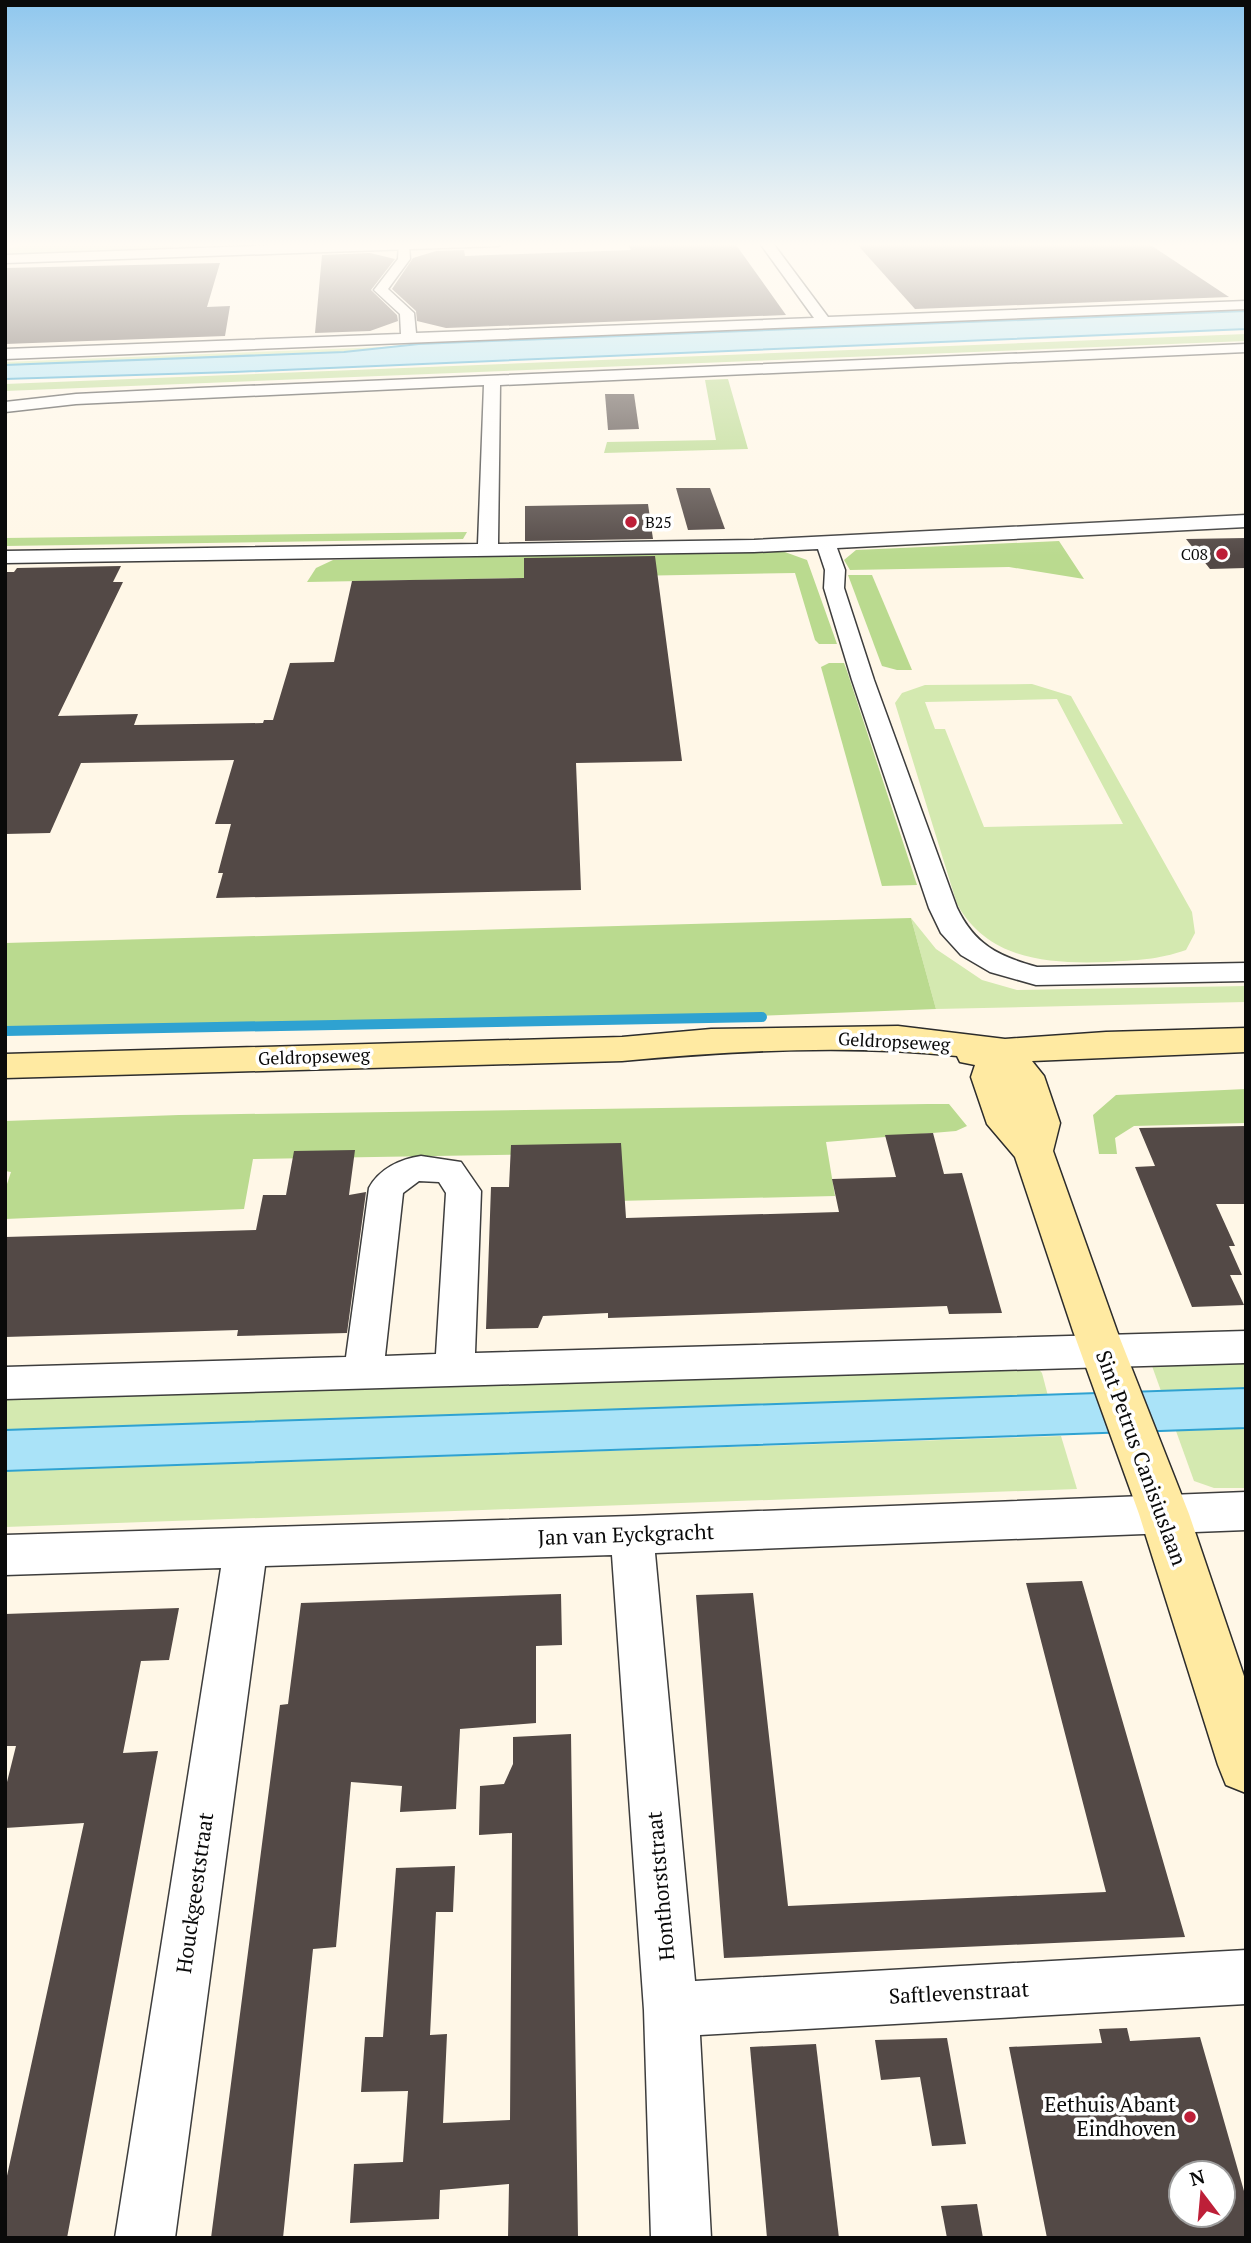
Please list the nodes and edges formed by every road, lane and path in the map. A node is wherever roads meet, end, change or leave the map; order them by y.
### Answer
1 (179, 347) edge
2 (905, 347) edge
3 (1246, 348) edge
4 (5, 354) edge
5 (618, 359) dead end
6 (492, 380) junction
7 (5, 407) edge
8 (1246, 522) edge
9 (816, 544) junction
10 (488, 550) junction
11 (5, 557) edge
12 (1246, 972) edge
13 (1246, 1040) edge
14 (998, 1049) junction
15 (5, 1066) edge
16 (1246, 1347) edge
17 (1108, 1365) junction
18 (456, 1370) junction
19 (365, 1373) junction
20 (5, 1383) edge
21 (1246, 1511) edge
22 (1164, 1514) junction
23 (632, 1535) junction
24 (246, 1547) junction
25 (5, 1555) edge
26 (1246, 1765) edge
27 (1246, 1977) edge
28 (671, 2010) junction
29 (145, 2238) edge
30 (681, 2238) edge

1 - 4 street
2 - 5 street
3 - 6 street
6 - 7 street
6 - 10 street
8 - 9 street
9 - 10 street
9 - 12 street
10 - 11 street
13 - 14 main road, Geldropseweg
14 - 15 main road, Geldropseweg
14 - 17 main road, Sint Petrus Canisiuslaan
16 - 17 street
17 - 18 street
17 - 22 main road, Sint Petrus Canisiuslaan
18 - 19 street
18 - 19 street
19 - 20 street
21 - 22 street, Jan van Eyckgracht
22 - 23 street, Jan van Eyckgracht
22 - 26 main road, Sint Petrus Canisiuslaan
23 - 24 street, Jan van Eyckgracht
23 - 28 street, Honthorststraat
24 - 25 street, Jan van Eyckgracht
24 - 29 street, Houckgeeststraat
27 - 28 street, Saftlevenstraat
28 - 30 street, Honthorststraat

